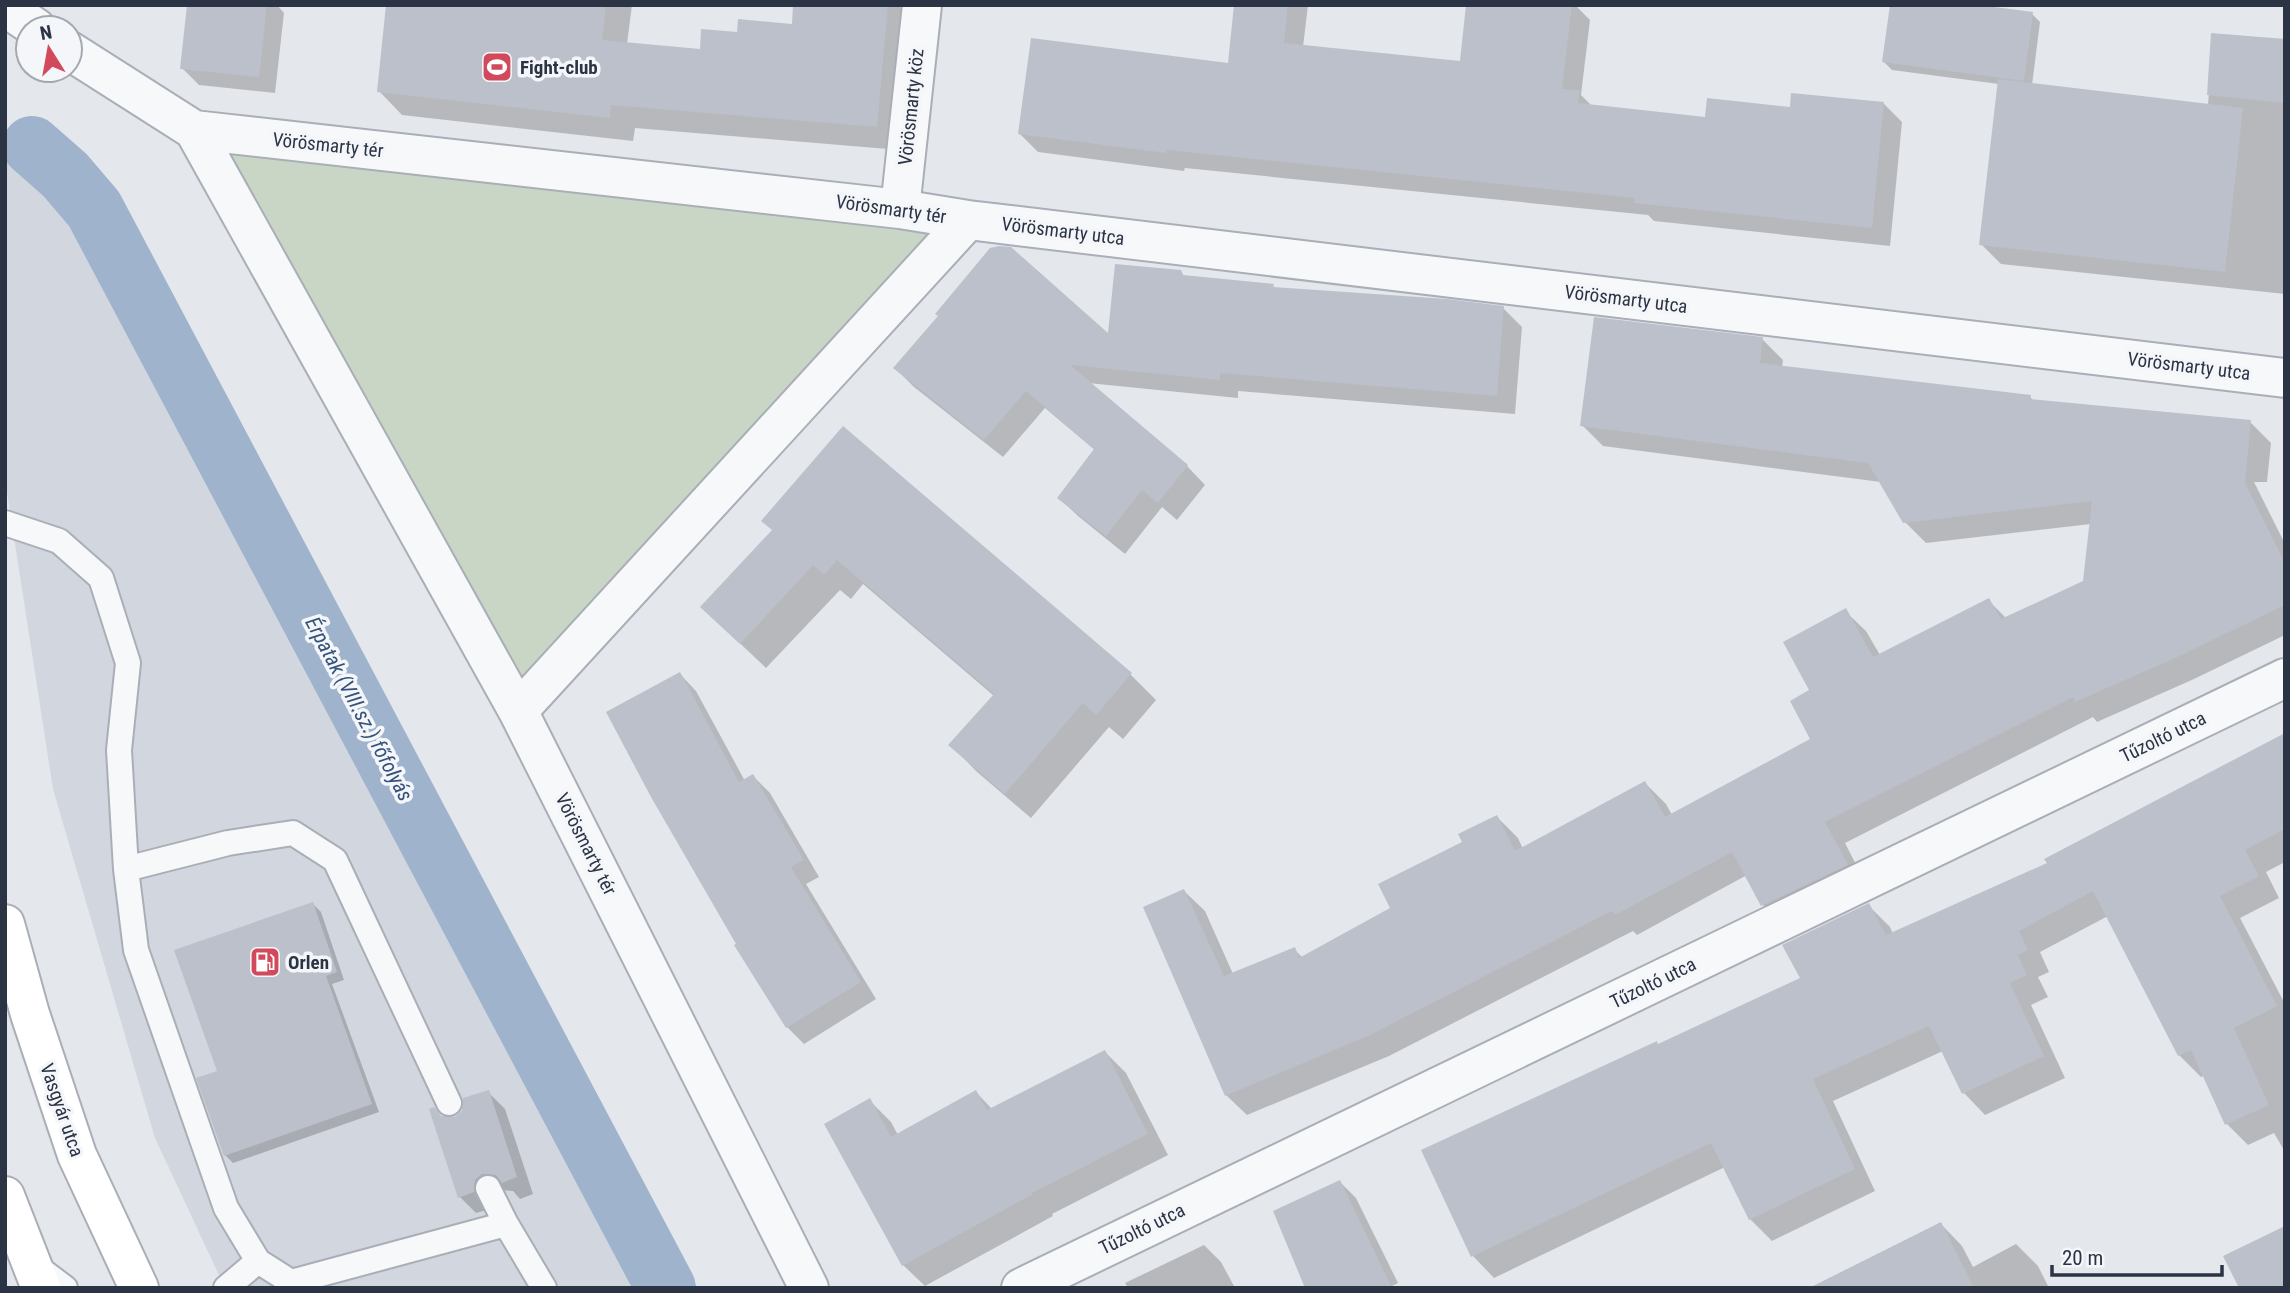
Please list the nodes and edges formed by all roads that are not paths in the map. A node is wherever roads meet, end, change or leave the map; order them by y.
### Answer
1 (922, 5) edge
2 (84, 60) edge
3 (194, 130) junction
4 (900, 209) junction
5 (968, 220) junction
6 (2285, 377) edge
7 (5, 523) edge
8 (2285, 678) edge
9 (518, 711) junction
10 (126, 869) junction
11 (5, 924) edge
12 (449, 1102) dead end
13 (488, 1188) dead end
14 (5, 1196) edge
15 (506, 1224) junction
16 (258, 1261) junction
17 (36, 1275) edge
18 (293, 1285) edge
19 (65, 1288) edge
20 (139, 1288) edge
21 (226, 1288) edge
22 (544, 1288) edge
23 (809, 1288) edge
24 (1021, 1288) edge

1 - 4 street, Vörösmarty köz
2 - 3 street, Vörösmarty tér
3 - 4 street, Vörösmarty tér
3 - 9 street, Vörösmarty tér
4 - 5 street, Vörösmarty tér
5 - 6 street, Vörösmarty utca
5 - 9 street, Vörösmarty tér
7 - 10 lane
8 - 24 street, Tűzoltó utca
9 - 23 street, Vörösmarty tér
10 - 12 lane
10 - 16 lane
11 - 20 main road, Vasgyár utca
13 - 15 lane
14 - 17 main road
15 - 18 lane
15 - 22 lane
16 - 18 lane
16 - 21 lane
17 - 19 lane

